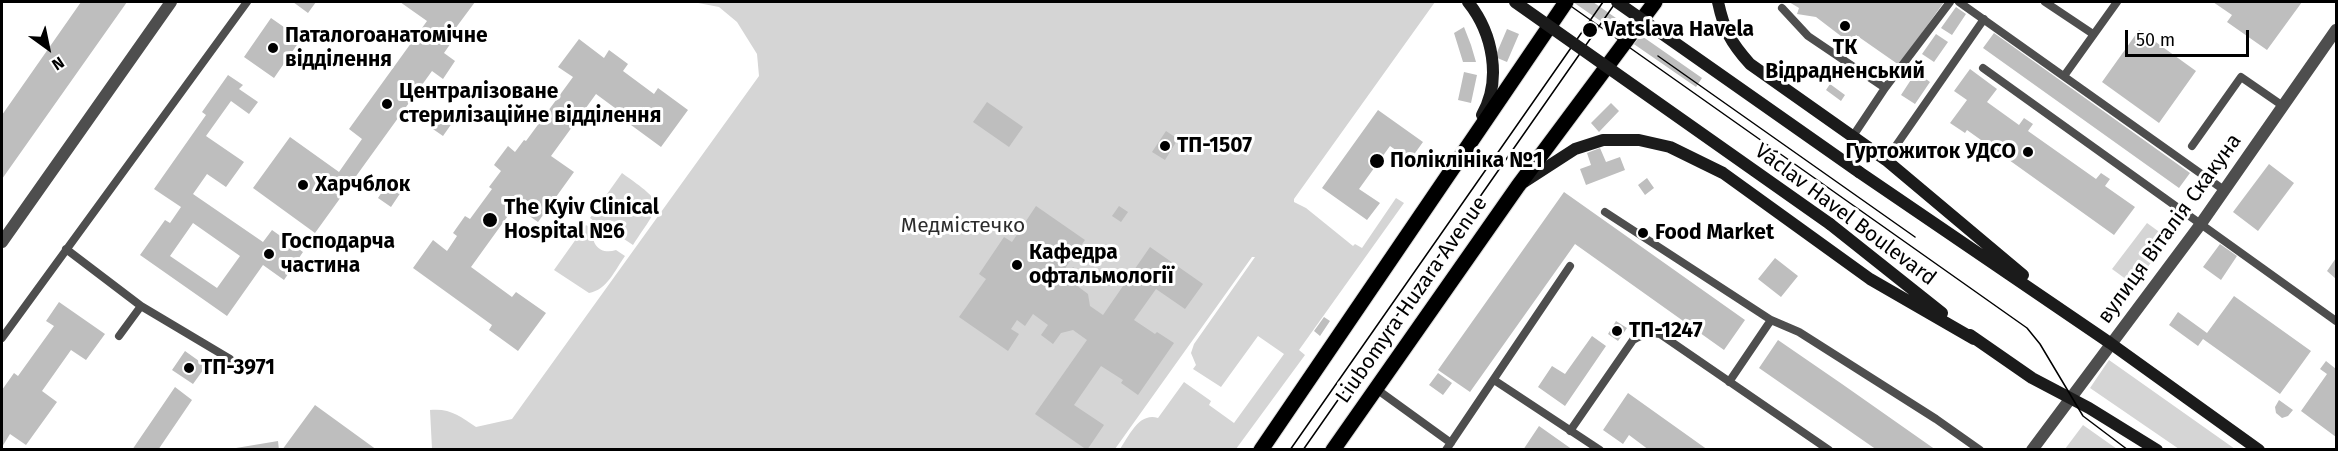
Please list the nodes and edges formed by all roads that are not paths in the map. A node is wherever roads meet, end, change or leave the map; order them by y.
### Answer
1 (171, 2) edge
2 (247, 2) edge
3 (1468, 2) edge
4 (1515, 2) edge
5 (1566, 2) edge
6 (1617, 2) edge
7 (1654, 2) edge
8 (1718, 2) edge
9 (1950, 2) edge
10 (1959, 2) edge
11 (2045, 2) edge
12 (2116, 2) edge
13 (1782, 8) dead end
14 (1984, 19) junction
15 (2337, 30) edge
16 (2093, 34) junction
17 (1983, 68) dead end
18 (2064, 76) junction
19 (1885, 88) junction
20 (2283, 106) junction
21 (1853, 136) junction
22 (2192, 146) dead end
23 (1461, 153) junction
24 (1886, 160) junction
25 (1518, 186) junction
26 (2224, 190) junction
27 (1605, 212) dead end
28 (2200, 225) junction
29 (2, 242) edge
30 (66, 249) junction
31 (1570, 266) dead end
32 (2044, 298) junction
33 (141, 306) junction
34 (1771, 320) junction
35 (2337, 321) edge
36 (119, 336) dead end
37 (2, 338) edge
38 (1974, 339) junction
39 (2110, 343) junction
40 (230, 359) dead end
41 (1494, 380) junction
42 (1729, 382) junction
43 (1376, 388) junction
44 (2070, 398) junction
45 (1570, 431) junction
46 (1449, 446) edge
47 (1262, 450) edge
48 (1332, 450) edge
49 (1600, 450) edge
50 (1828, 450) edge
51 (1980, 450) edge
52 (2032, 450) edge
53 (2157, 450) edge
54 (2259, 450) edge

1 - 29 street
2 - 30 lane
3 - 23 main road
4 - 38 main road, Václav Havel Boulevard, bridge
5 - 23 main road, Liubomyra Huzara Avenue
6 - 32 main road, Václav Havel Boulevard, bridge
7 - 25 main road, Liubomyra Huzara Avenue
8 - 21 main road
9 - 19 lane
10 - 14 lane
11 - 16 lane
12 - 16 lane
13 - 19 lane
14 - 18 lane
14 - 24 lane
15 - 20 street, вулиця Віталія Скакуна
16 - 18 lane
17 - 28 lane
18 - 26 lane
19 - 21 lane
20 - 22 lane
20 - 26 street, вулиця Віталія Скакуна
21 - 24 main road
23 - 47 main road, Liubomyra Huzara Avenue
24 - 32 main road
25 - 38 main road
25 - 43 main road, Liubomyra Huzara Avenue
26 - 28 street, вулиця Віталія Скакуна
27 - 34 lane
28 - 35 lane
28 - 39 street, вулиця Віталія Скакуна
30 - 33 lane
30 - 37 lane
31 - 41 lane
32 - 39 main road, Václav Havel Boulevard
33 - 36 lane
33 - 40 lane
34 - 42 lane
34 - 51 lane
38 - 44 main road, Václav Havel Boulevard
39 - 44 street, вулиця Віталія Скакуна
39 - 54 main road, Václav Havel Boulevard
41 - 45 lane
41 - 46 lane
42 - 45 lane
42 - 50 lane
43 - 46 lane
43 - 48 main road, Liubomyra Huzara Avenue
44 - 52 street, вулиця Віталія Скакуна
44 - 53 main road, Václav Havel Boulevard
45 - 49 lane

